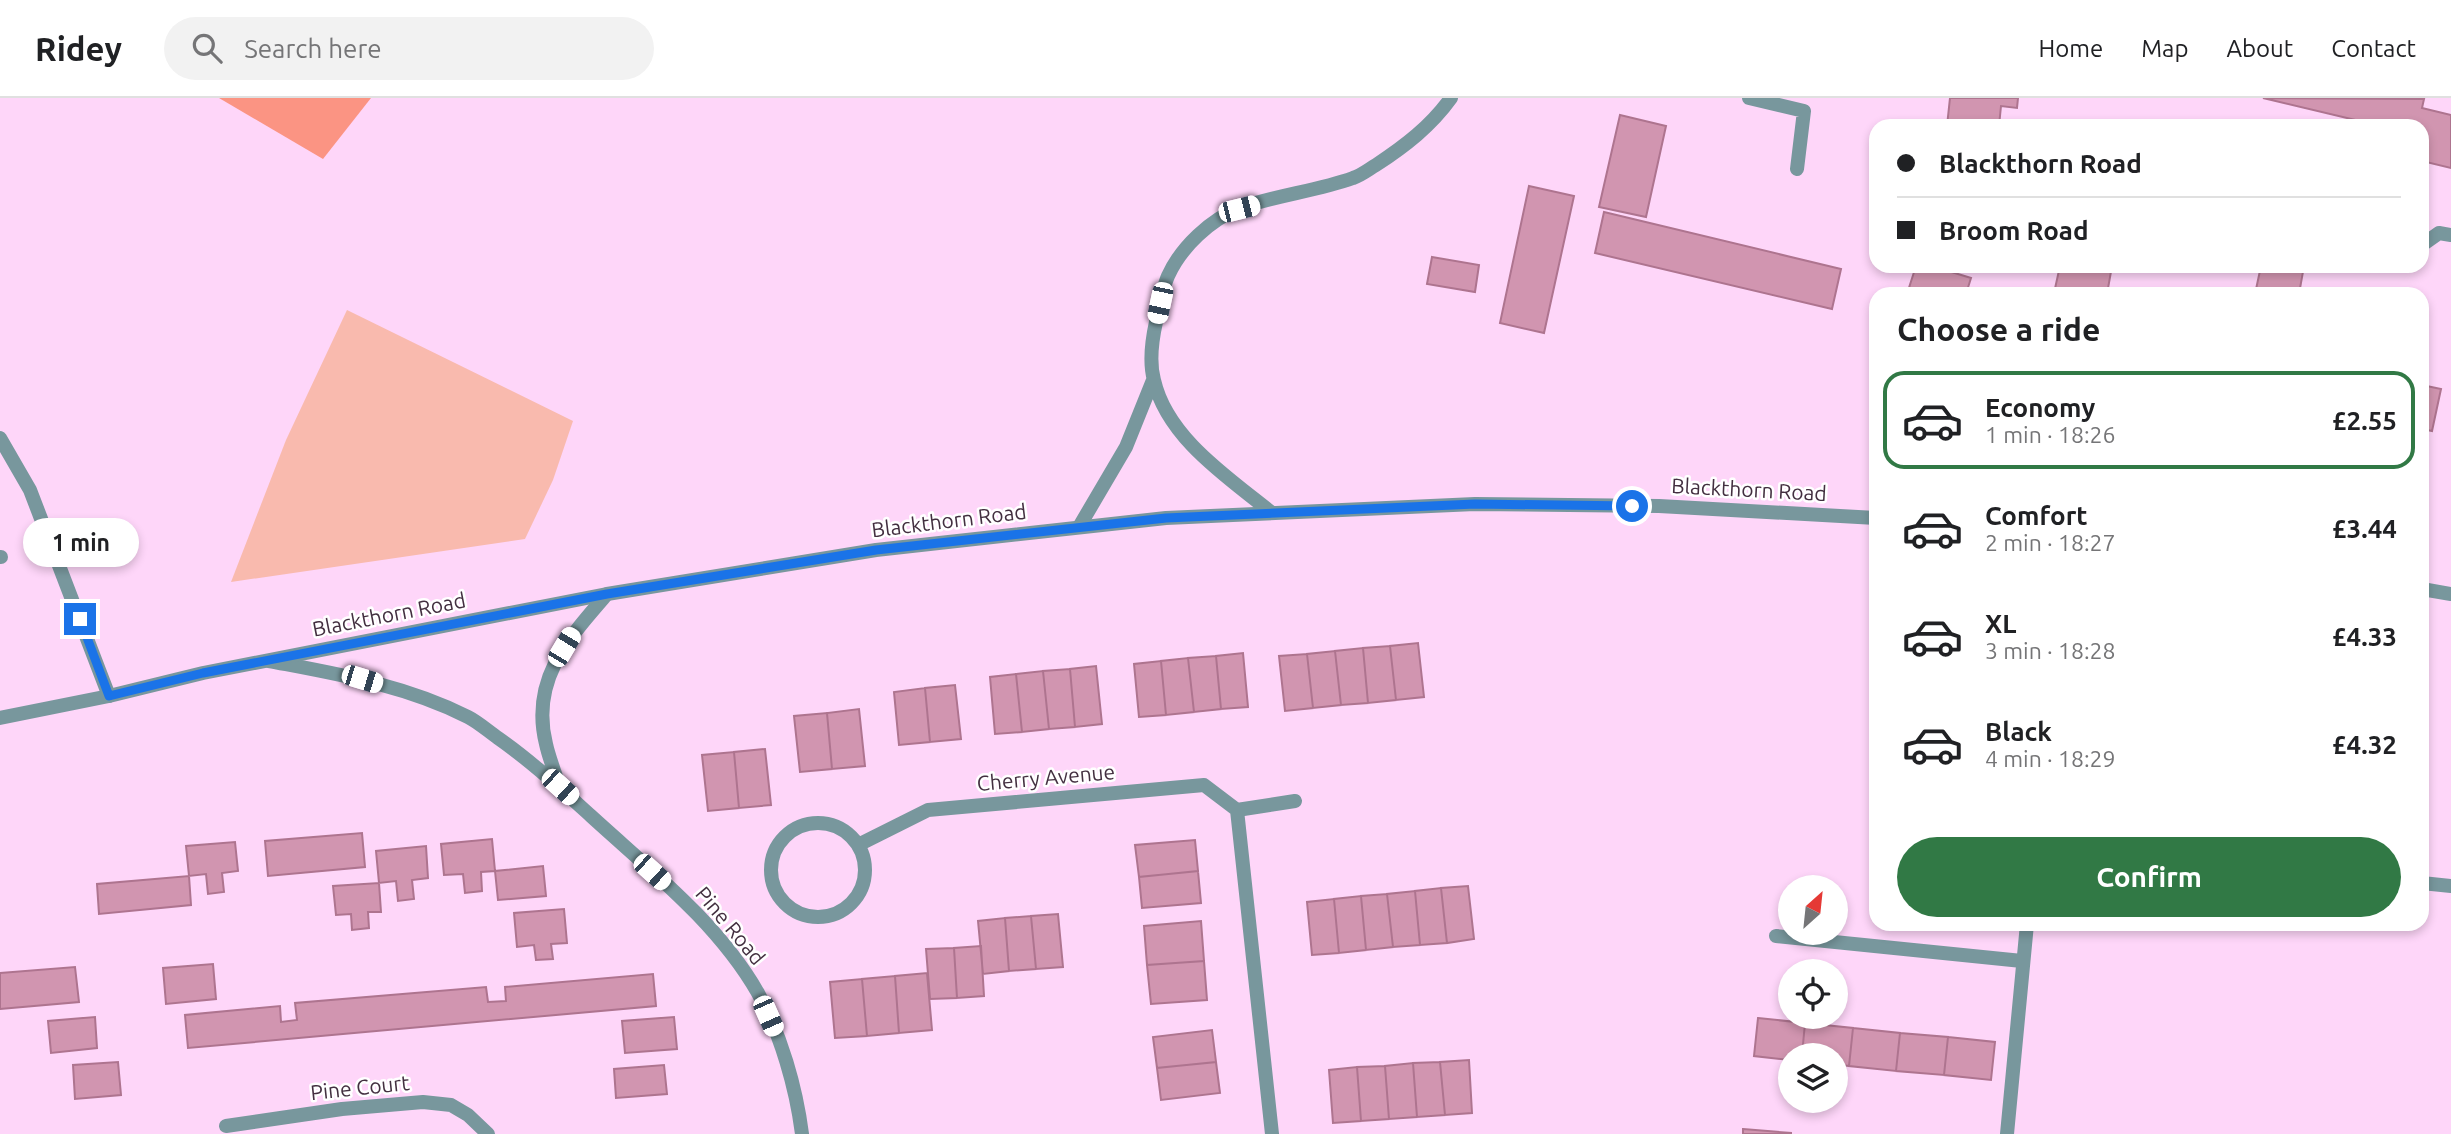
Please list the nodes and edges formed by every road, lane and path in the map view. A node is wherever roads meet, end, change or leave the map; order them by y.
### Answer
1 (1451, 98) edge
2 (1749, 98) edge
3 (1797, 169) dead end
4 (2451, 235) edge
5 (2429, 240) edge
6 (1153, 380) junction
7 (0, 438) edge
8 (1272, 513) junction
9 (1869, 518) edge
10 (1079, 527) junction
11 (2429, 590) edge
12 (607, 594) junction
13 (2451, 594) edge
14 (267, 660) junction
15 (109, 696) junction
16 (0, 718) edge
17 (560, 787) junction
18 (1295, 801) dead end
19 (1237, 810) junction
20 (858, 845) junction
21 (2429, 884) edge
22 (2451, 886) edge
23 (2026, 931) edge
24 (1776, 936) dead end
25 (2022, 961) junction
26 (226, 1126) dead end
27 (488, 1134) edge
28 (802, 1134) edge
29 (1272, 1134) edge
30 (2007, 1134) edge

1 - 6 street
2 - 3 street
4 - 5 street
6 - 8 street
6 - 10 street
7 - 15 street
8 - 9 street, Blackthorn Road
8 - 10 street, Blackthorn Road
10 - 12 street, Blackthorn Road
11 - 13 street
12 - 14 street, Blackthorn Road
12 - 17 street, Pine Road
14 - 15 street, Blackthorn Road
14 - 17 street, Pine Road
15 - 16 street, Blackthorn Road
17 - 28 street, Pine Road
18 - 19 street
19 - 20 street, Cherry Avenue
19 - 29 street
20 - 20 street
21 - 22 street
23 - 25 street
24 - 25 street
25 - 30 street
26 - 27 street, Pine Court

